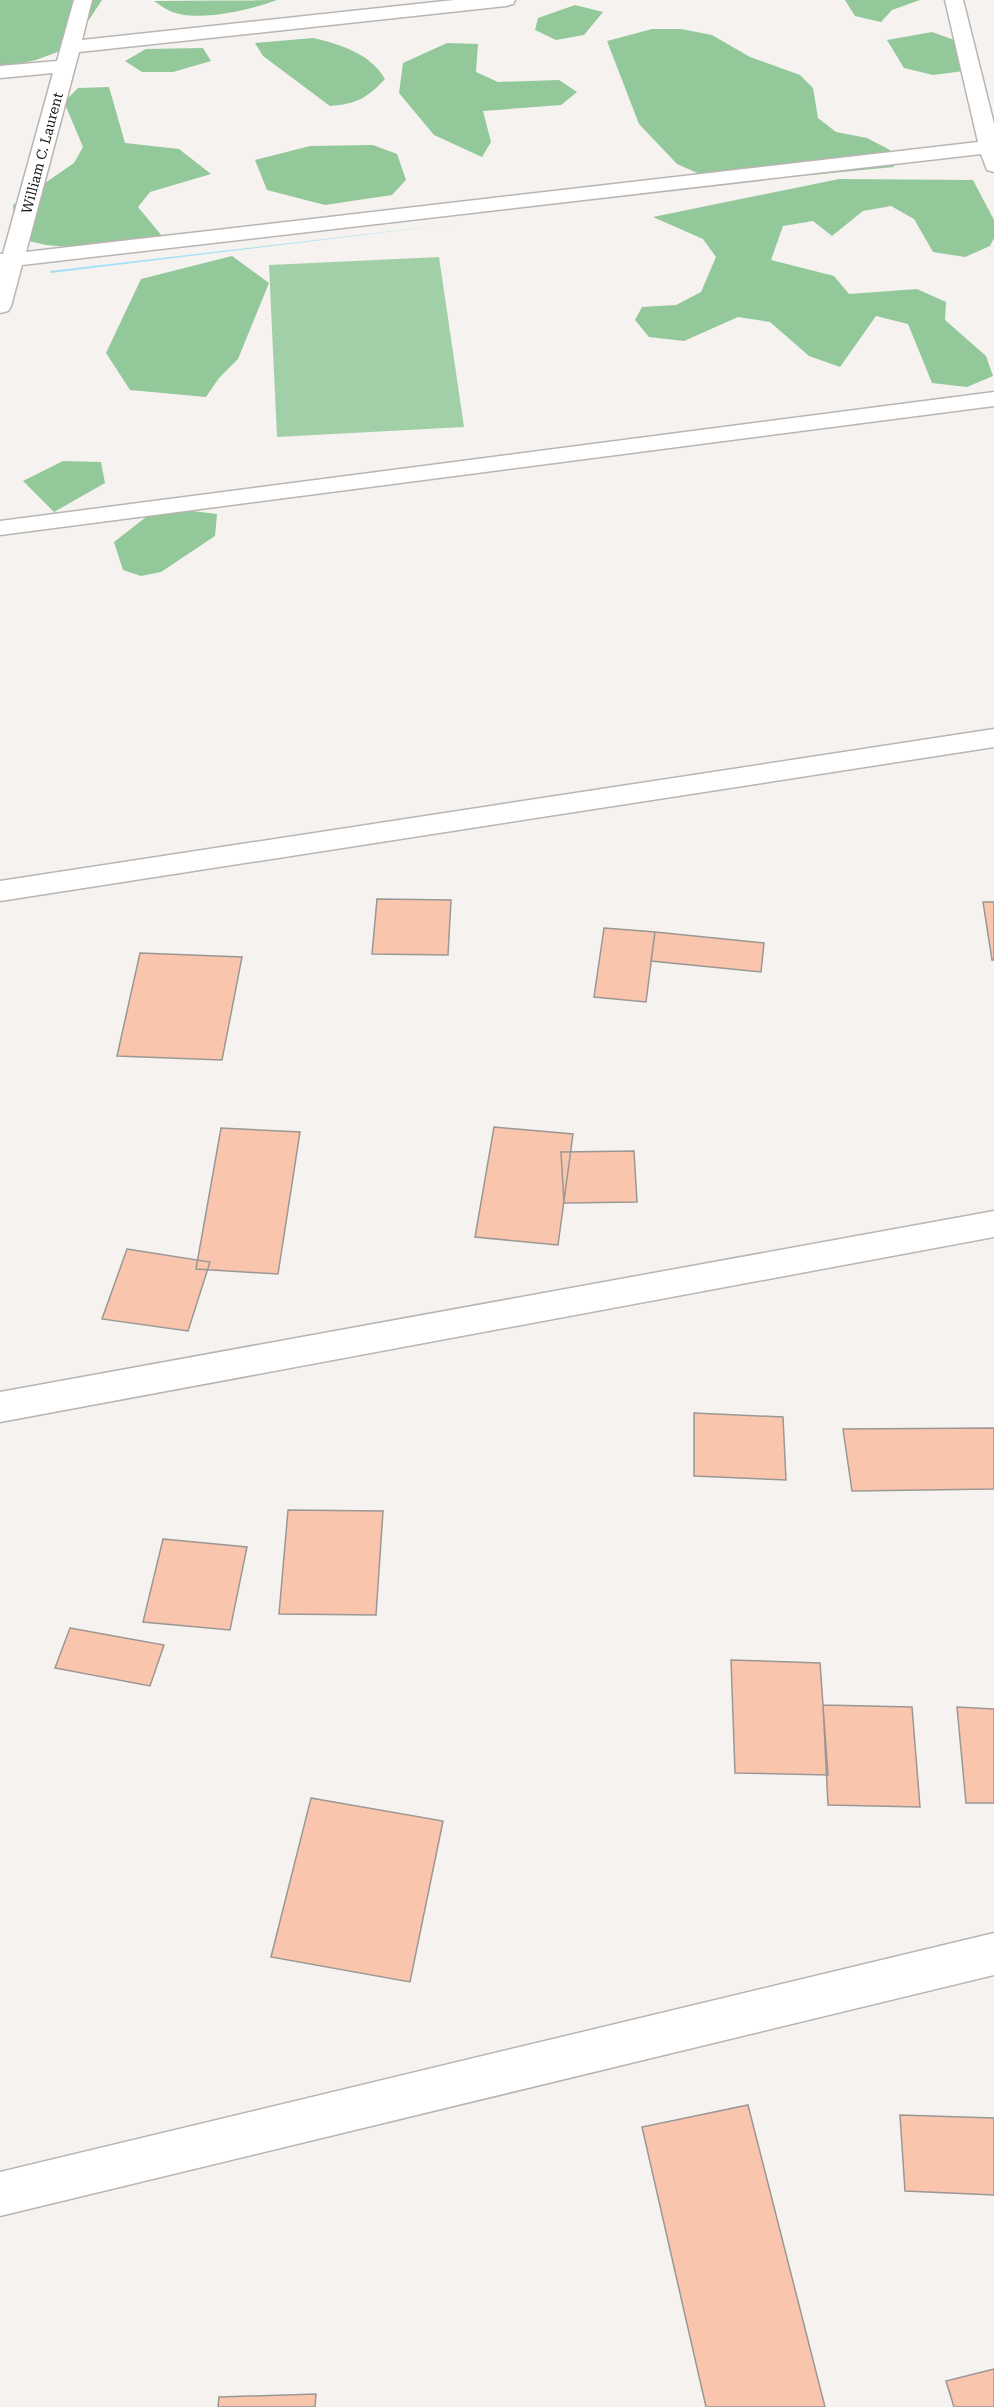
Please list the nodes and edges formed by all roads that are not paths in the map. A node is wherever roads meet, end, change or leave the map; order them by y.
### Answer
1 (83, 0) edge
2 (506, 0) edge
3 (954, 0) edge
4 (68, 56) junction
5 (0, 72) edge
6 (992, 153) edge
7 (6, 260) edge
8 (0, 306) edge
9 (994, 399) edge
10 (0, 528) edge
11 (994, 738) edge
12 (0, 891) edge
13 (994, 1224) edge
14 (0, 1407) edge
15 (994, 1954) edge
16 (0, 2194) edge

1 - 4 street, William C. Laurent
2 - 4 street
3 - 6 street
4 - 5 street
4 - 7 street, William C. Laurent
6 - 7 street
7 - 8 street, William C. Laurent
9 - 10 street
11 - 12 street
13 - 14 street
15 - 16 street

